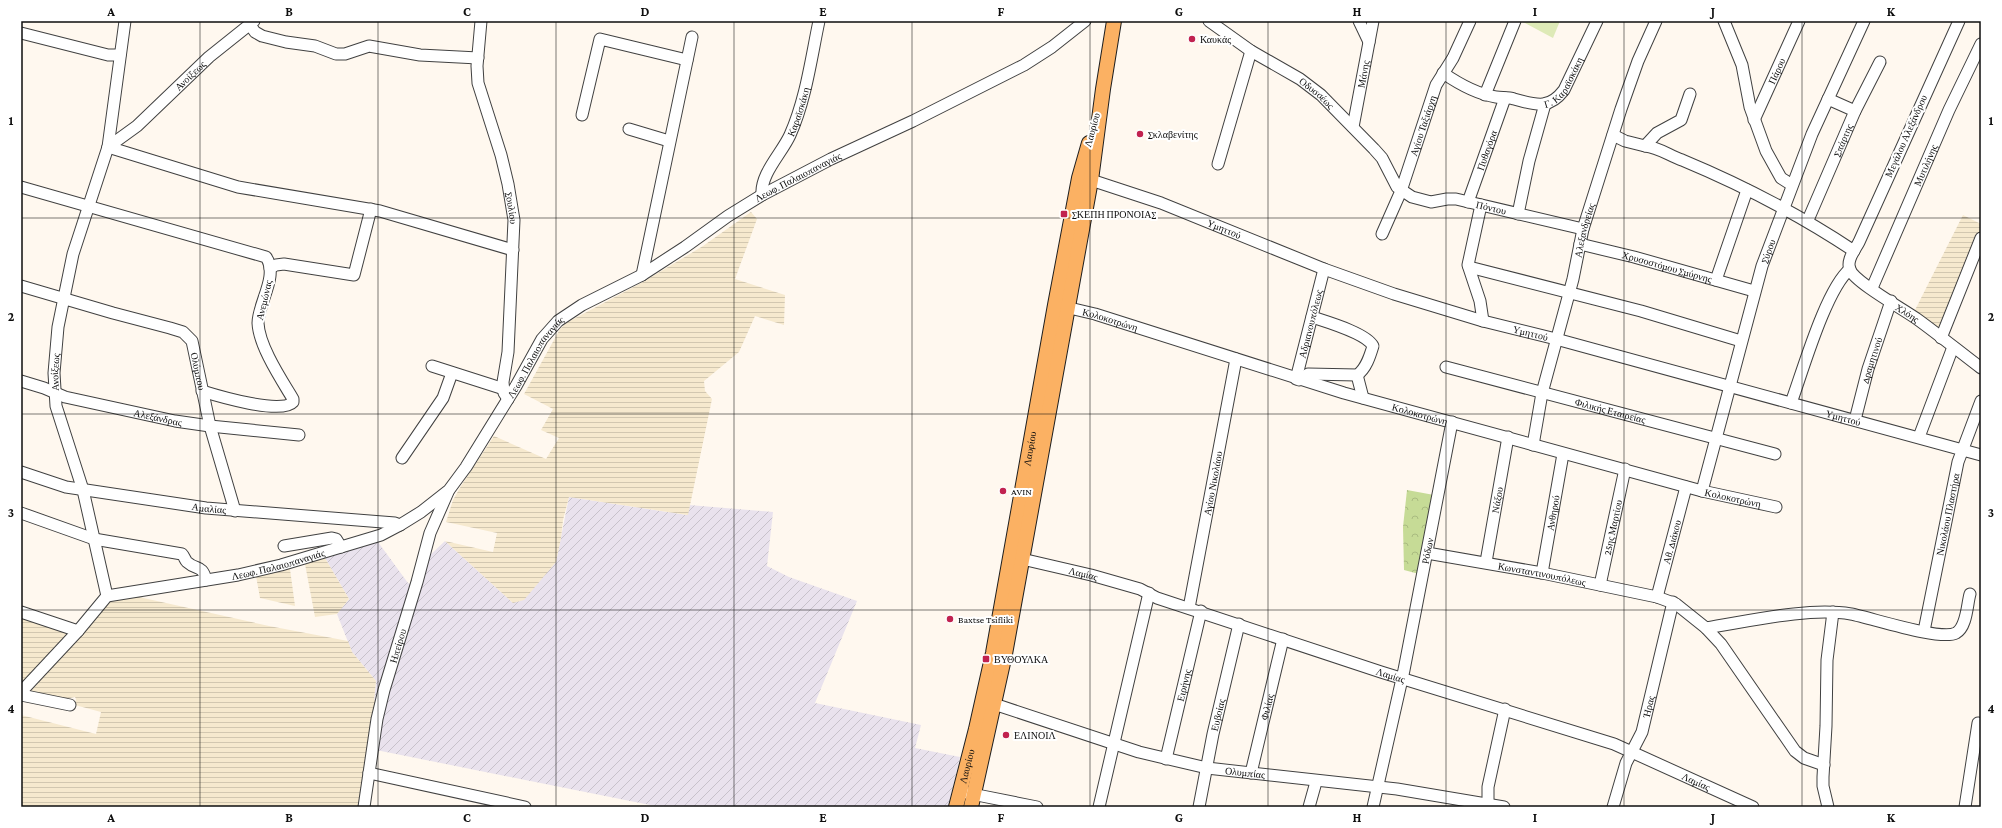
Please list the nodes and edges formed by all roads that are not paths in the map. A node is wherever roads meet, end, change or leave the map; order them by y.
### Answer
1 (125, 21) edge
2 (481, 21) edge
3 (818, 21) edge
4 (1085, 21) edge
5 (1114, 21) edge
6 (1209, 21) edge
7 (1359, 21) edge
8 (1373, 21) edge
9 (1470, 21) edge
10 (1515, 21) edge
11 (1597, 21) edge
12 (1656, 21) edge
13 (1724, 21) edge
14 (1799, 21) edge
15 (1864, 21) edge
16 (1958, 21) edge
17 (252, 23) edge
18 (21, 33) edge
19 (692, 37) dead end
20 (1369, 42) junction
21 (1981, 44) edge
22 (1251, 51) junction
23 (120, 55) junction
24 (478, 58) junction
25 (687, 60) junction
26 (1880, 62) dead end
27 (1443, 73) junction
28 (1103, 89) junction
29 (1690, 94) dead end
30 (1485, 95) junction
31 (1505, 98) junction
32 (1828, 99) junction
33 (1545, 104) junction
34 (1855, 111) junction
35 (582, 115) dead end
36 (1754, 120) junction
37 (1353, 127) junction
38 (629, 128) dead end
39 (1613, 135) junction
40 (669, 141) junction
41 (1645, 146) junction
42 (108, 148) junction
43 (1218, 164) dead end
44 (1091, 180) junction
45 (1792, 185) junction
46 (21, 187) edge
47 (1747, 190) junction
48 (1401, 191) junction
49 (762, 195) junction
50 (1468, 202) junction
51 (1482, 205) junction
52 (88, 206) junction
53 (1784, 208) junction
54 (371, 209) junction
55 (1518, 214) junction
56 (1808, 220) junction
57 (1583, 229) junction
58 (1382, 234) dead end
59 (1981, 238) edge
60 (1580, 244) junction
61 (513, 250) junction
62 (1854, 251) junction
63 (1469, 267) junction
64 (270, 268) junction
65 (1850, 268) junction
66 (1324, 269) junction
67 (642, 275) junction
68 (1716, 280) junction
69 (21, 286) edge
70 (1872, 288) junction
71 (1754, 291) junction
72 (1569, 293) junction
73 (63, 298) junction
74 (1891, 301) junction
75 (1062, 306) junction
76 (1312, 317) junction
77 (1483, 320) junction
78 (1556, 338) junction
79 (1942, 338) junction
80 (1740, 341) junction
81 (1953, 347) junction
82 (1236, 359) junction
83 (432, 366) dead end
84 (1981, 366) edge
85 (1446, 367) dead end
86 (452, 373) junction
87 (1357, 375) junction
88 (1298, 379) junction
89 (21, 381) edge
90 (1729, 387) junction
91 (202, 391) junction
92 (54, 393) junction
93 (1542, 393) junction
94 (506, 394) junction
95 (1362, 398) junction
96 (1981, 401) edge
97 (1791, 403) junction
98 (1855, 420) junction
99 (1452, 422) junction
100 (210, 426) junction
101 (299, 435) dead end
102 (1508, 437) junction
103 (1919, 437) junction
104 (1715, 439) junction
105 (1533, 445) junction
106 (1962, 450) junction
107 (1563, 454) junction
108 (1775, 454) dead end
109 (1981, 455) edge
110 (402, 458) dead end
111 (1624, 469) junction
112 (21, 472) edge
113 (1686, 487) junction
114 (83, 490) junction
115 (449, 490) junction
116 (1702, 491) junction
117 (1776, 507) dead end
118 (235, 511) junction
119 (21, 514) edge
120 (400, 525) junction
121 (94, 539) junction
122 (284, 546) dead end
123 (341, 547) junction
124 (1427, 552) junction
125 (1022, 559) junction
126 (1486, 562) junction
127 (1542, 573) junction
128 (206, 580) junction
129 (1600, 585) junction
130 (1149, 593) junction
131 (1970, 594) dead end
132 (107, 596) junction
133 (1657, 597) junction
134 (1673, 602) junction
135 (1189, 608) junction
136 (1200, 611) junction
137 (21, 612) edge
138 (1833, 612) junction
139 (1238, 624) junction
140 (1706, 628) junction
141 (78, 630) junction
142 (1924, 631) junction
143 (1283, 640) junction
144 (1402, 678) junction
145 (21, 692) edge
146 (21, 695) edge
147 (994, 704) junction
148 (70, 705) dead end
149 (1505, 709) junction
150 (1978, 723) dead end
151 (1113, 744) junction
152 (1631, 751) junction
153 (1166, 759) junction
154 (1824, 765) junction
155 (1207, 768) junction
156 (369, 773) junction
157 (1251, 773) junction
158 (1316, 782) junction
159 (1378, 787) junction
160 (960, 791) junction
161 (973, 801) edge
162 (1489, 805) edge
163 (364, 807) edge
164 (524, 807) edge
165 (956, 807) edge
166 (1037, 807) edge
167 (1099, 807) edge
168 (1199, 807) edge
169 (1309, 807) edge
170 (1373, 807) edge
171 (1504, 807) edge
172 (1613, 807) edge
173 (1753, 807) edge
174 (1828, 807) edge
175 (1965, 807) edge

1 - 23 street, Ανοίξεως
2 - 24 street, Σουλίου
3 - 49 street, Καραϊσκάκη
4 - 49 street, Λεωφ. Παλαιοπαναγιάς
5 - 28 main road, Λαυρίου
6 - 22 street, Οδυσσέως
7 - 20 street
8 - 20 street, Μάνης
9 - 27 street, Αγίου Ταξιάρχη
10 - 30 street
11 - 33 street, Γ. Καραϊσκάκη
12 - 39 street, Αλεξανδρείας
13 - 36 street
14 - 36 street, Πάρου
15 - 32 street, Σύρου
16 - 62 street, Μεγάλου Αλεξάνδρου
17 - 24 street
17 - 42 street, Ανοίξεως
18 - 23 street
19 - 25 street
20 - 37 street, Μάνης
21 - 70 street, Μυτιλήνης
22 - 37 street, Οδυσσέως
22 - 43 street
23 - 42 street, Ανοίξεως
24 - 61 street, Σουλίου
25 - 35 street
25 - 40 street
26 - 34 street, Σπάρτης
27 - 30 street, Γ. Καραϊσκάκη
27 - 48 street, Αγίου Ταξιάρχη
28 - 44 main road, Λαυρίου
28 - 75 main road, Λαυρίου
29 - 41 street
30 - 31 street, Γ. Καραϊσκάκη
31 - 33 street, Γ. Καραϊσκάκη
31 - 50 street, Πυθαγόρα
32 - 34 street
32 - 45 street, Σύρου
33 - 55 street
34 - 56 street, Σπάρτης
36 - 45 street
37 - 48 street, Οδυσσέως
38 - 40 street
39 - 41 street
39 - 57 street, Αλεξανδρείας
40 - 67 street
41 - 47 street
42 - 52 street, Ανοίξεως
42 - 54 street
44 - 66 street, Υμηττού
44 - 75 main road, Λαυρίου
45 - 53 street, Σύρου
46 - 52 street
47 - 53 street
47 - 68 street
48 - 50 street, Πόντου
48 - 58 street, Αγίου Ταξιάρχη
49 - 67 street, Λεωφ. Παλαιοπαναγιάς
50 - 51 street, Πόντου
51 - 55 street, Πόντου
51 - 63 street
52 - 64 street, Ανεμώνας
52 - 73 street, Ανοίξεως
53 - 56 street
53 - 71 street, Σύρου
54 - 61 street
54 - 64 street
55 - 57 street, Πόντου
56 - 62 street
57 - 60 street, Αλεξανδρείας
59 - 79 street
60 - 68 street, Χρυσοστόμου Σμύρνης
60 - 72 street, Αλεξανδρείας
61 - 94 street, Σουλίου
62 - 65 street
63 - 72 street
63 - 77 street
64 - 91 street, Ανεμώνας
65 - 70 street, Χλόης
65 - 97 street
66 - 76 street, Αδριανουπόλεως
66 - 77 street, Υμηττού
67 - 94 street, Λεωφ. Παλαιοπαναγιάς
68 - 71 street, Χρυσοστόμου Σμύρνης
69 - 73 street, Ολύμπου
70 - 74 street, Χλόης
71 - 80 street, Σύρου
72 - 78 street, Αλεξανδρείας
72 - 80 street
73 - 91 street, Ολύμπου
73 - 92 street, Ανοίξεως
74 - 79 street, Χλόης
74 - 98 street, Δραμητινού
75 - 82 street, Κολοκοτρώνη
75 - 125 main road, Λαυρίου
75 - 160 main road, Λαυρίου
76 - 87 street
76 - 88 street, Αδριανουπόλεως
77 - 78 street, Υμηττού
78 - 90 street, Υμηττού
78 - 93 street, Αλεξανδρείας
79 - 81 street, Χλόης
80 - 90 street, Σύρου
81 - 84 street, Χλόης
81 - 103 street
82 - 88 street, Κολοκοτρώνη
82 - 135 street, Αγίου Νικολάου
83 - 86 street
85 - 93 street, Φιλικής Εταιρείας
86 - 94 street
86 - 110 street
87 - 88 street
87 - 95 street
88 - 95 street, Κολοκοτρώνη
89 - 92 street, Αλεξάνδρας
90 - 97 street, Υμηττού
90 - 104 street, Σύρου
91 - 100 street, Ολύμπου
92 - 100 street, Αλεξάνδρας
92 - 114 street, Ανοίξεως
93 - 104 street, Φιλικής Εταιρείας
93 - 105 street, Αλεξανδρείας
94 - 115 street, Λεωφ. Παλαιοπαναγιάς
95 - 99 street, Κολοκοτρώνη
96 - 106 street, Νικολάου Πλαστήρα
97 - 98 street, Υμηττού
98 - 103 street, Υμηττού
99 - 102 street, Κολοκοτρώνη
99 - 124 street, Ρόδων
100 - 101 street, Αλεξάνδρας
100 - 118 street, Ολύμπου
102 - 105 street, Κολοκοτρώνη
102 - 126 street, Νάξου
103 - 106 street, Υμηττού
104 - 108 street, Φιλικής Εταιρείας
104 - 116 street, Σύρου
105 - 107 street, Κολοκοτρώνη
106 - 109 street, Υμηττού
106 - 142 street, Νικολάου Πλαστήρα
107 - 111 street, Κολοκοτρώνη
107 - 127 street, Ανθηρού
111 - 113 street, Κολοκοτρώνη
111 - 129 street, 25ης Μαρτίου
112 - 114 street, Αμαλίας
113 - 116 street, Κολοκοτρώνη
113 - 133 street, Αθ. Διάκου
114 - 118 street, Αμαλίας
114 - 121 street, Ανοίξεως
115 - 120 street, Λεωφ. Παλαιοπαναγιάς
115 - 156 street, Ηπείρου
116 - 117 street, Κολοκοτρώνη
118 - 120 street, Αμαλίας
119 - 121 street
120 - 123 street, Λεωφ. Παλαιοπαναγιάς
121 - 128 street
121 - 132 street, Ανοίξεως
122 - 123 street
123 - 128 street, Λεωφ. Παλαιοπαναγιάς
124 - 126 street, Κωνσταντινουπόλεως
124 - 144 street, Ρόδων
125 - 130 street, Λαμίας
125 - 147 main road, Λαυρίου
126 - 127 street, Κωνσταντινουπόλεως
127 - 129 street, Κωνσταντινουπόλεως
128 - 132 street, Λεωφ. Παλαιοπαναγιάς
129 - 133 street, Κωνσταντινουπόλεως
130 - 135 street, Λαμίας
130 - 151 street
131 - 142 street
132 - 141 street
133 - 134 street, Κωνσταντινουπόλεως
134 - 140 street
134 - 152 street, Ήρας
135 - 136 street, Λαμίας
136 - 139 street, Λαμίας
136 - 153 street, Ειρήνης
137 - 141 street
138 - 140 street
138 - 142 street
138 - 154 street
139 - 143 street, Λαμίας
139 - 155 street, Ευβοίας
140 - 154 street
141 - 145 street
143 - 144 street, Λαμίας
143 - 157 street, Φιλίας
144 - 149 street, Λαμίας
144 - 159 street, Ρόδων
146 - 148 street
147 - 151 street, Ολυμπίας
147 - 161 main road, Λαυρίου
149 - 152 street, Λαμίας
149 - 162 street
150 - 175 street
151 - 153 street, Ολυμπίας
151 - 167 street
152 - 172 street, Ήρας
152 - 173 street, Λαμίας
153 - 155 street, Ολυμπίας
154 - 174 street
155 - 157 street, Ολυμπίας
155 - 168 street, Ευβοίας
156 - 163 street, Ηπείρου
156 - 164 street
157 - 158 street, Ολυμπίας
158 - 159 street, Ολυμπίας
158 - 169 street
159 - 162 street, Ολυμπίας
159 - 170 street, Ρόδων
160 - 161 street
160 - 165 main road, Λαυρίου
161 - 166 street
162 - 171 street, Ολυμπίας

